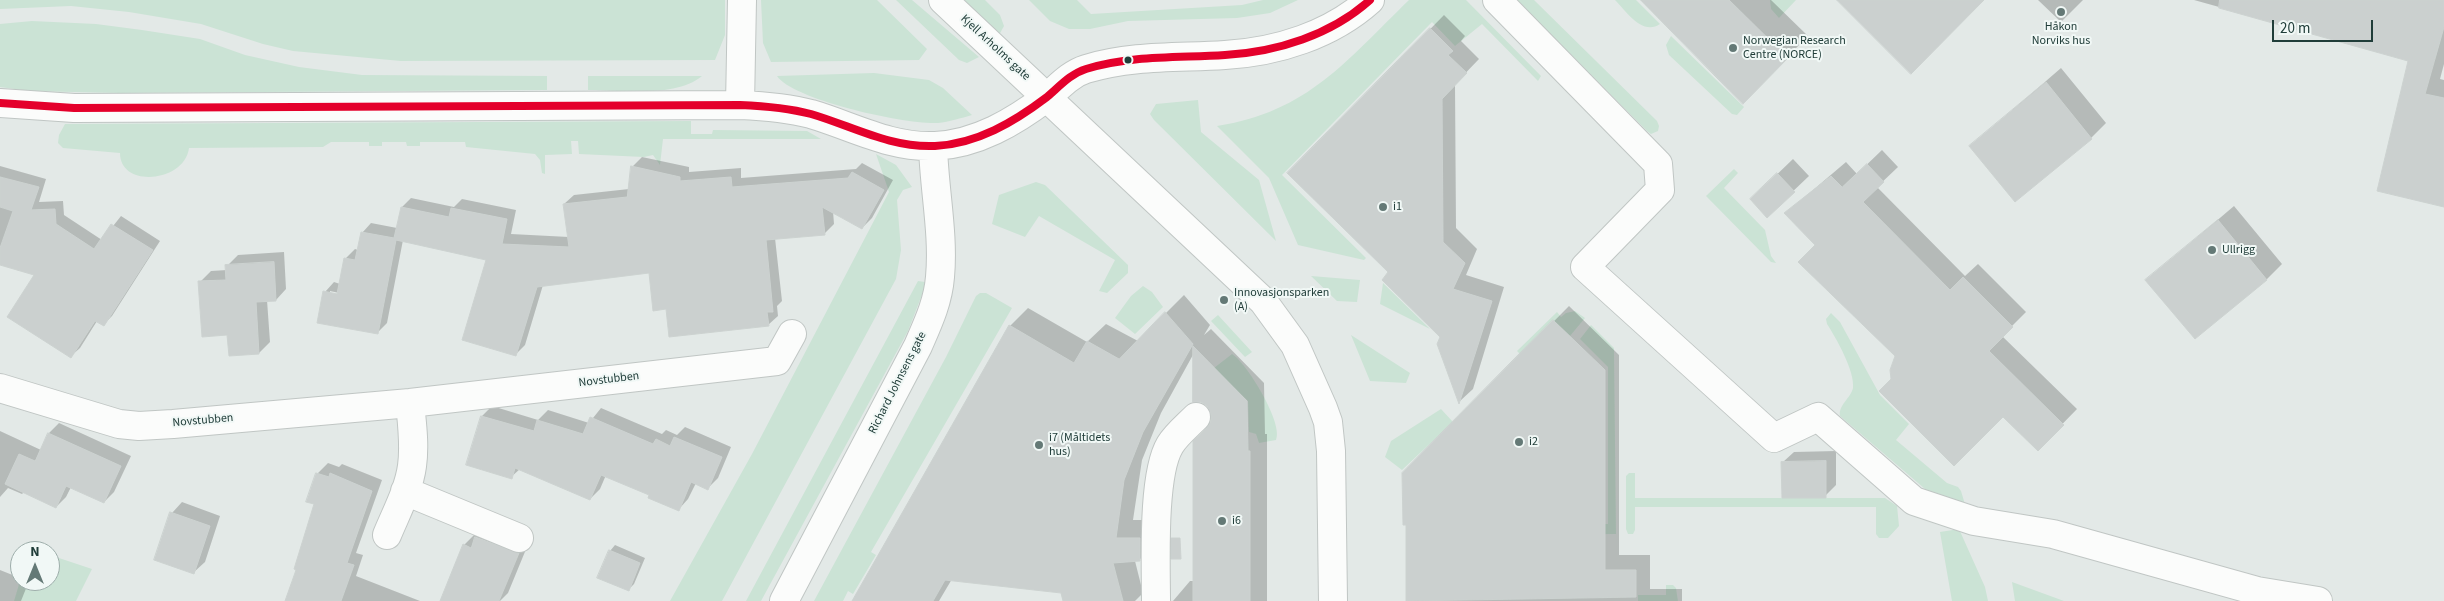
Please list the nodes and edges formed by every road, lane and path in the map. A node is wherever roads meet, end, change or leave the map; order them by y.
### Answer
1 (742, 0) edge
2 (943, 0) edge
3 (1370, 0) edge
4 (1498, 0) edge
5 (1048, 96) junction
6 (0, 103) edge
7 (740, 105) junction
8 (933, 146) junction
9 (792, 334) dead end
10 (0, 388) edge
11 (410, 403) junction
12 (1196, 417) dead end
13 (405, 491) junction
14 (387, 535) dead end
15 (519, 538) dead end
16 (784, 601) edge
17 (1156, 601) edge
18 (1333, 601) edge
19 (2318, 601) edge

1 - 7 street
2 - 5 street, Kjell Arholms gate
3 - 5 street
4 - 19 street
5 - 8 street
5 - 18 street, Kjell Arholms gate
6 - 7 street
7 - 8 street
8 - 16 street, Richard Johnsens gate
9 - 11 street, Novstubben
10 - 11 street, Novstubben
11 - 13 street
12 - 17 street
13 - 14 street
13 - 15 street

